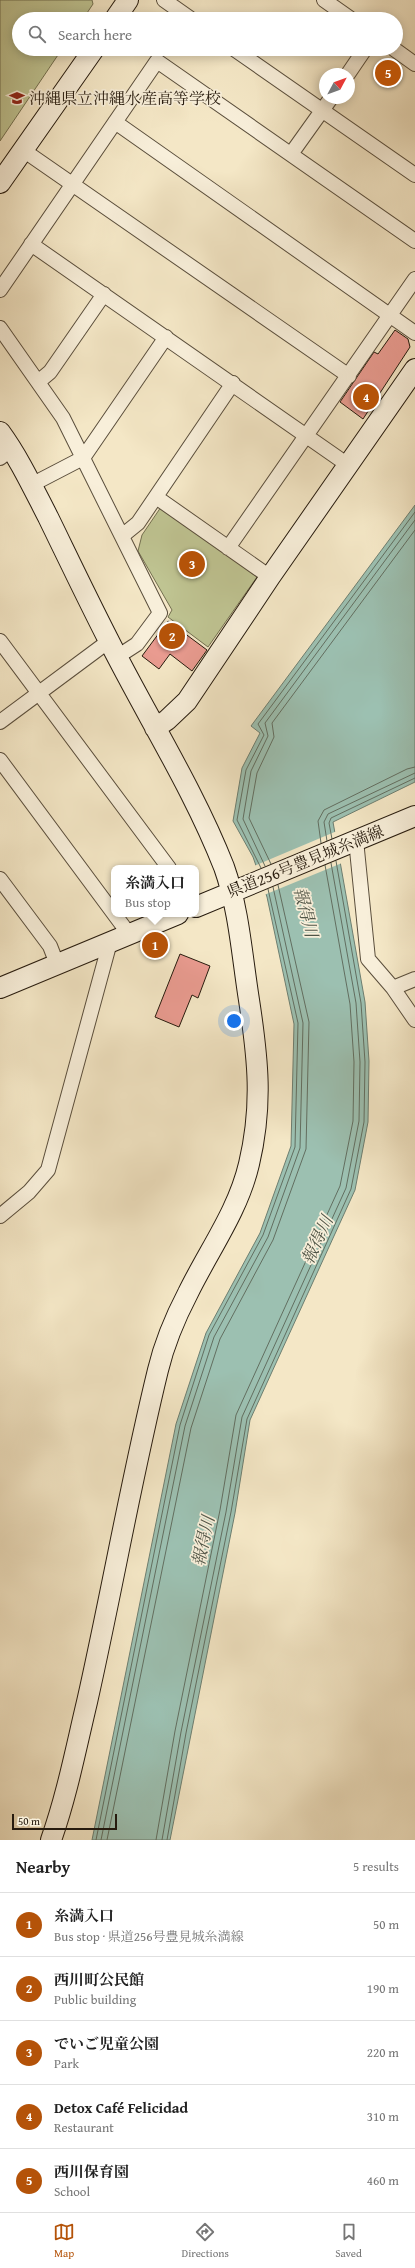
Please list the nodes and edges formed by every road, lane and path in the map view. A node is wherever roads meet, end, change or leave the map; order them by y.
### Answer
1 (128, 0) edge
2 (164, 0) edge
3 (324, 0) edge
4 (119, 12) edge
5 (181, 12) edge
6 (341, 12) edge
7 (403, 55) edge
8 (89, 56) edge
9 (244, 56) edge
10 (360, 56) edge
11 (415, 64) edge
12 (352, 68) edge
13 (326, 104) edge
14 (322, 110) junction
15 (115, 122) junction
16 (23, 150) junction
17 (292, 154) junction
18 (415, 175) edge
19 (0, 183) edge
20 (73, 184) junction
21 (415, 241) edge
22 (32, 244) junction
23 (415, 279) edge
24 (0, 290) edge
25 (104, 294) junction
26 (390, 315) junction
27 (0, 328) edge
28 (415, 333) edge
29 (166, 337) junction
30 (415, 369) edge
31 (348, 376) junction
32 (38, 382) junction
33 (233, 384) junction
34 (0, 432) edge
35 (306, 436) junction
36 (6, 453) edge
37 (83, 458) junction
38 (348, 465) junction
39 (32, 485) junction
40 (156, 497) junction
41 (122, 536) junction
42 (228, 548) junction
43 (270, 577) junction
44 (0, 641) edge
45 (113, 649) junction
46 (39, 693) junction
47 (0, 722) edge
48 (155, 728) junction
49 (0, 760) edge
50 (415, 816) edge
51 (350, 842) junction
52 (167, 865) edge
53 (0, 879) edge
54 (232, 892) junction
55 (199, 905) edge
56 (111, 910) edge
57 (116, 917) edge
58 (171, 917) edge
59 (129, 934) junction
60 (110, 942) junction
61 (57, 964) junction
62 (415, 979) edge
63 (0, 988) edge
64 (394, 988) junction
65 (415, 1020) edge
66 (0, 1216) edge
67 (51, 1840) edge

1 - 4 street
2 - 5 street
3 - 6 street
7 - 11 street
8 - 16 street
9 - 14 street
10 - 12 street
13 - 14 street
14 - 17 street
14 - 18 street
15 - 17 street
15 - 20 street
15 - 26 street
16 - 19 street
16 - 20 street
17 - 21 street
20 - 22 street
20 - 31 street
22 - 24 street
22 - 25 street
23 - 26 street
25 - 29 street
25 - 32 street
26 - 28 street
26 - 31 street
27 - 32 street
29 - 33 street
29 - 37 street
30 - 38 street
31 - 35 street
32 - 37 street
33 - 35 street
33 - 40 street
34 - 36 street
35 - 38 street
35 - 42 street
36 - 39 street
37 - 39 street
37 - 41 street
38 - 43 street
39 - 45 street
40 - 41 street
40 - 42 street
41 - 45 street
42 - 43 street
43 - 48 street
44 - 46 street
45 - 46 street
45 - 48 street
46 - 47 street
46 - 52 street
48 - 54 street
49 - 56 street
50 - 51 street, 県道256号豊見城糸満線
51 - 54 street, 県道256号豊見城糸満線
51 - 64 street
53 - 61 street
54 - 55 street, 県道256号豊見城糸満線
54 - 67 street
57 - 59 street
58 - 59 street
59 - 60 street
60 - 61 street
60 - 66 street
61 - 63 street
62 - 64 street
64 - 65 street

